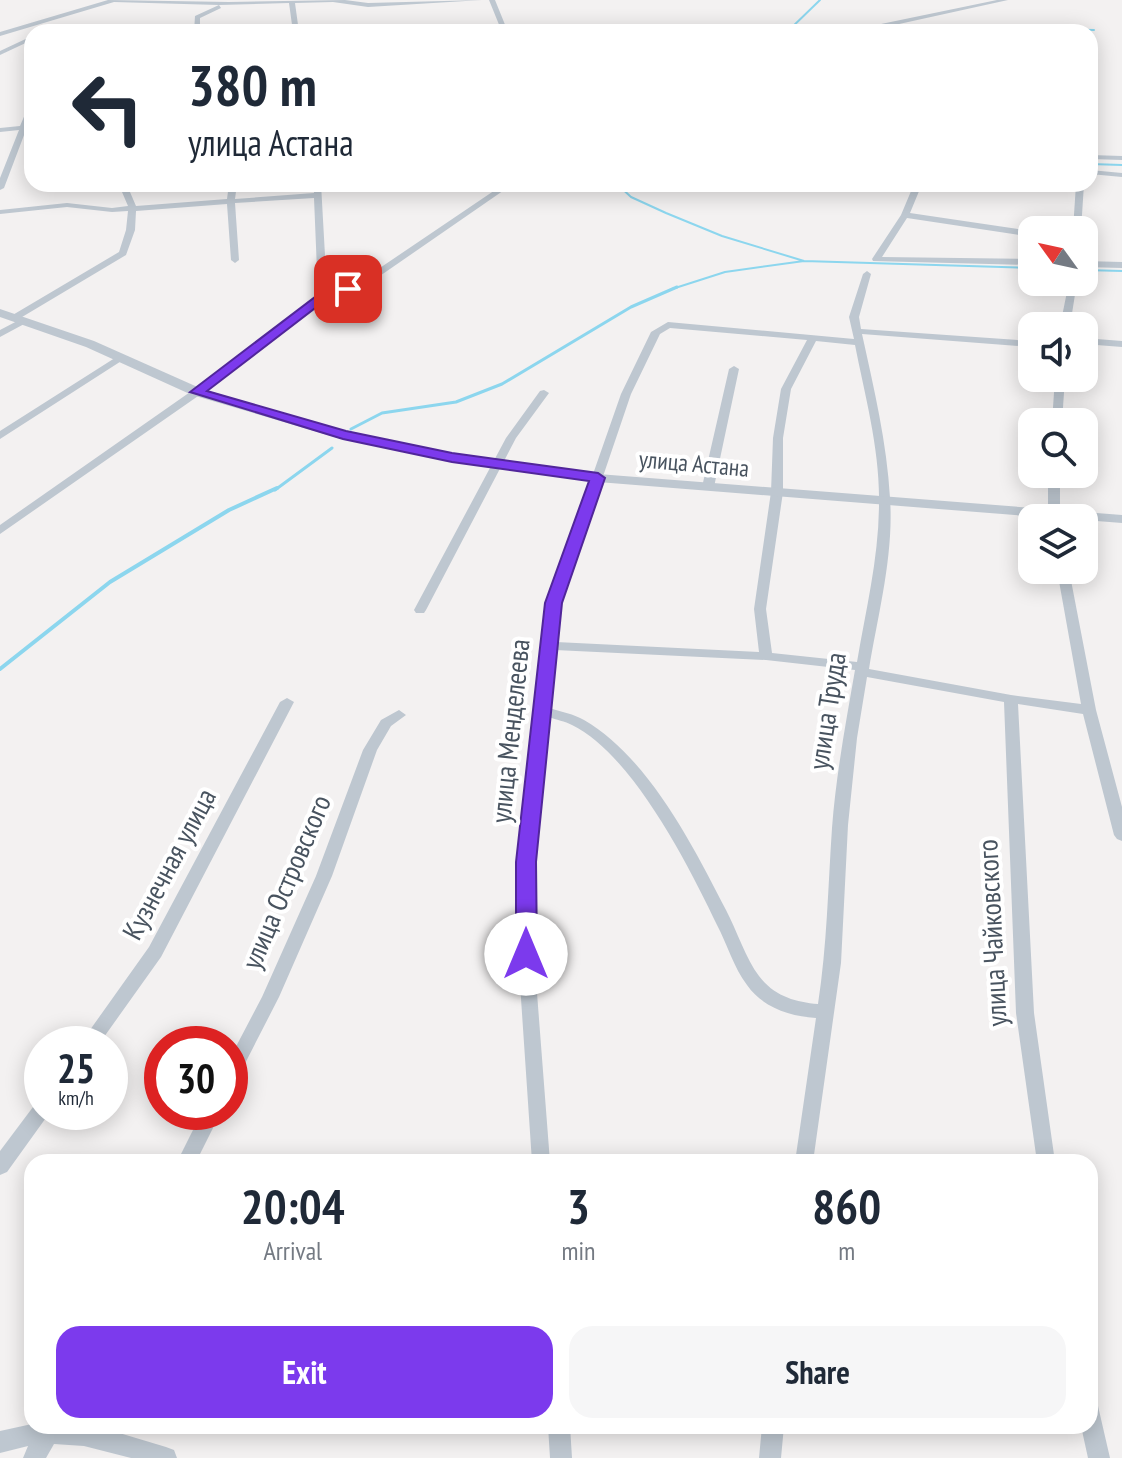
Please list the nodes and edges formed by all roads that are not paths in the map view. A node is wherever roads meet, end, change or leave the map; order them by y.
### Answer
1 (113, 0) edge
2 (336, 0) edge
3 (479, 0) edge
4 (492, 0) edge
5 (1005, 0) edge
6 (292, 1) edge
7 (229, 4) junction
8 (65, 16) junction
9 (36, 24) edge
10 (57, 24) edge
11 (197, 24) edge
12 (295, 24) edge
13 (502, 24) edge
14 (891, 24) edge
15 (24, 27) edge
16 (0, 34) edge
17 (24, 42) edge
18 (15, 46) junction
19 (24, 46) edge
20 (0, 53) edge
21 (24, 122) edge
22 (21, 128) junction
23 (0, 130) edge
24 (1098, 157) edge
25 (1122, 158) edge
26 (1098, 173) edge
27 (1122, 175) edge
28 (0, 188) edge
29 (126, 192) edge
30 (232, 192) edge
31 (497, 192) edge
32 (915, 192) edge
33 (1079, 192) edge
34 (317, 195) joint
35 (231, 201) junction
36 (132, 208) junction
37 (0, 212) edge
38 (905, 215) junction
39 (1078, 216) edge
40 (1018, 232) edge
41 (235, 260) dead end
42 (1018, 262) edge
43 (1098, 264) edge
44 (1122, 265) edge
45 (867, 274) dead end
46 (323, 296) junction
47 (0, 313) edge
48 (19, 319) junction
49 (0, 334) edge
50 (857, 337) junction
51 (813, 338) junction
52 (1098, 342) edge
53 (1018, 343) edge
54 (1122, 344) edge
55 (121, 358) junction
56 (734, 369) dead end
57 (197, 392) junction
58 (544, 393) dead end
59 (0, 436) edge
60 (499, 464) junction
61 (598, 478) junction
62 (708, 487) junction
63 (777, 492) junction
64 (885, 500) junction
65 (1018, 513) edge
66 (1098, 518) edge
67 (1122, 519) edge
68 (0, 530) edge
69 (1066, 584) edge
70 (420, 610) dead end
71 (548, 646) junction
72 (766, 656) junction
73 (863, 670) junction
74 (1011, 699) junction
75 (287, 702) dead end
76 (1089, 710) junction
77 (544, 711) junction
78 (399, 715) dead end
79 (1122, 835) edge
80 (825, 1012) junction
81 (102, 1026) edge
82 (248, 1038) edge
83 (27, 1130) edge
84 (203, 1130) edge
85 (190, 1154) edge
86 (540, 1154) edge
87 (805, 1154) edge
88 (1045, 1154) edge
89 (0, 1166) edge
90 (29, 1434) edge
91 (48, 1434) edge
92 (90, 1434) edge
93 (560, 1434) edge
94 (772, 1434) edge
95 (1094, 1434) edge
96 (0, 1442) edge
97 (34, 1458) edge
98 (166, 1458) edge
99 (561, 1458) edge
100 (770, 1458) edge
101 (1099, 1458) edge

1 - 7 street
1 - 8 street
2 - 3 street
2 - 6 street
4 - 13 street
5 - 14 street
6 - 7 street
6 - 12 street
7 - 11 street
8 - 9 street
8 - 10 street
15 - 16 street
17 - 18 street
18 - 19 street
18 - 20 street
21 - 22 street
22 - 23 street
22 - 28 street
24 - 25 street
26 - 27 street
29 - 36 street
30 - 35 street
31 - 46 street
32 - 38 street
33 - 39 street
34 - 35 street
34 - 46 street
35 - 36 street
35 - 41 street
36 - 37 street
36 - 48 street
38 - 40 street
38 - 42 street
43 - 44 street
45 - 50 street, улица Труда
46 - 57 street
47 - 48 street, улица Астана
48 - 49 street
48 - 55 street, улица Астана
50 - 51 street
50 - 53 street
50 - 64 street, улица Труда
51 - 61 street, улица Менделеева
51 - 63 street
52 - 54 street
55 - 57 street, улица Астана
55 - 59 street
56 - 62 street
57 - 60 street, улица Астана
57 - 68 street
58 - 60 street
60 - 61 street, улица Астана
60 - 70 street
61 - 62 street, улица Астана
61 - 71 street, улица Менделеева
62 - 63 street, улица Астана
63 - 64 street, улица Астана
63 - 72 street
64 - 65 street, улица Астана
64 - 73 street, улица Труда
66 - 67 street, улица Астана
69 - 76 street
71 - 72 street
71 - 77 street, улица Менделеева
72 - 73 street
73 - 74 street
73 - 80 street, улица Труда
74 - 76 street
74 - 88 street, улица Чайковского
75 - 81 street, Кузнечная улица
76 - 79 street
77 - 80 street
77 - 86 street, улица Менделеева
78 - 82 street, улица Островского
80 - 87 street, улица Труда
83 - 89 street
84 - 85 street
90 - 96 street
91 - 97 street
92 - 98 street
93 - 99 street
94 - 100 street
95 - 101 street

